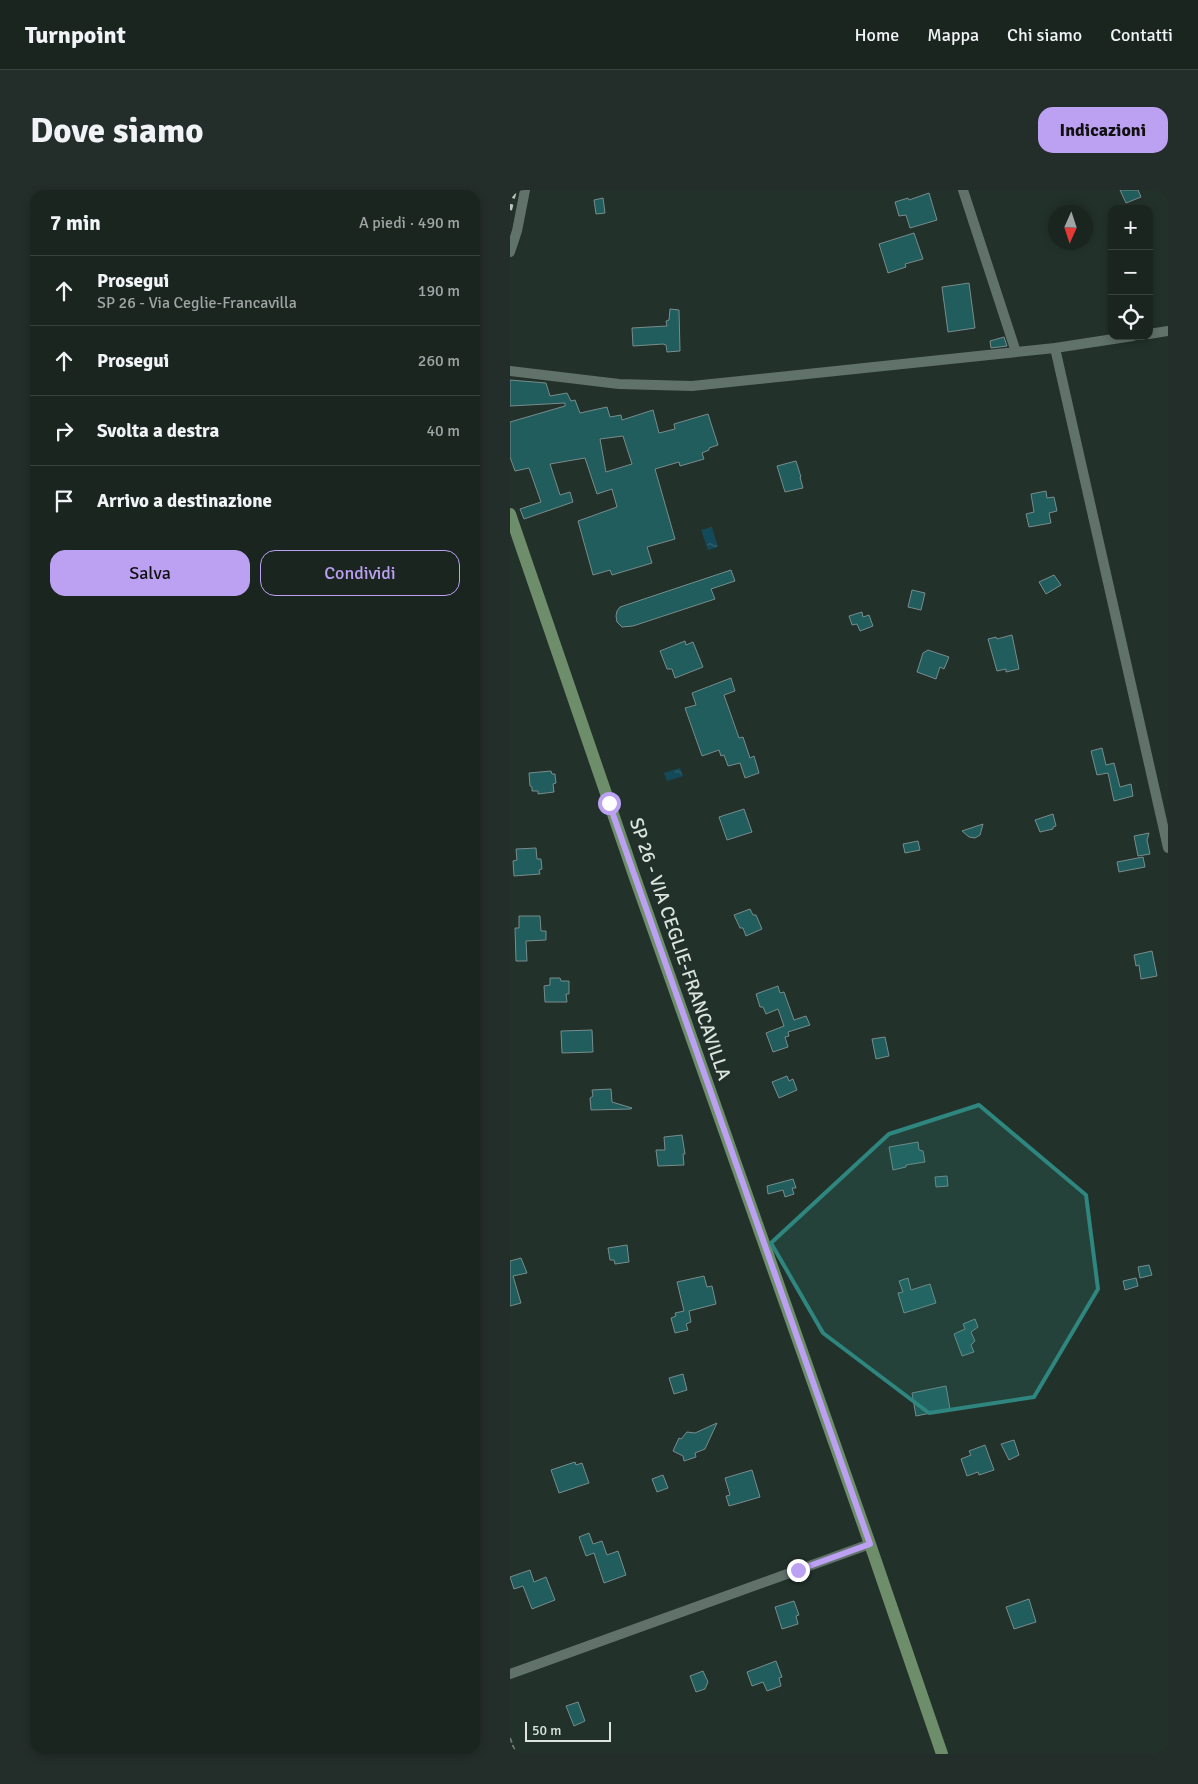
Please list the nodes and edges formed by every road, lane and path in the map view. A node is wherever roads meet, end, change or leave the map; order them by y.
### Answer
1 (525, 190) edge
2 (963, 190) edge
3 (510, 252) edge
4 (1168, 331) edge
5 (1153, 333) edge
6 (1108, 340) edge
7 (1055, 348) junction
8 (1016, 352) junction
9 (510, 372) edge
10 (510, 514) edge
11 (1168, 848) edge
12 (870, 1544) junction
13 (510, 1674) edge
14 (510, 1738) edge
15 (516, 1754) edge
16 (942, 1754) edge

1 - 3 street
2 - 8 street
4 - 5 street
6 - 7 street
7 - 8 street
7 - 11 street
8 - 9 street
10 - 12 main road, SP 26 - VIA CEGLIE-FRANCAVILLA
12 - 13 street
12 - 16 main road, SP 26 - VIA CEGLIE-FRANCAVILLA
14 - 15 path

